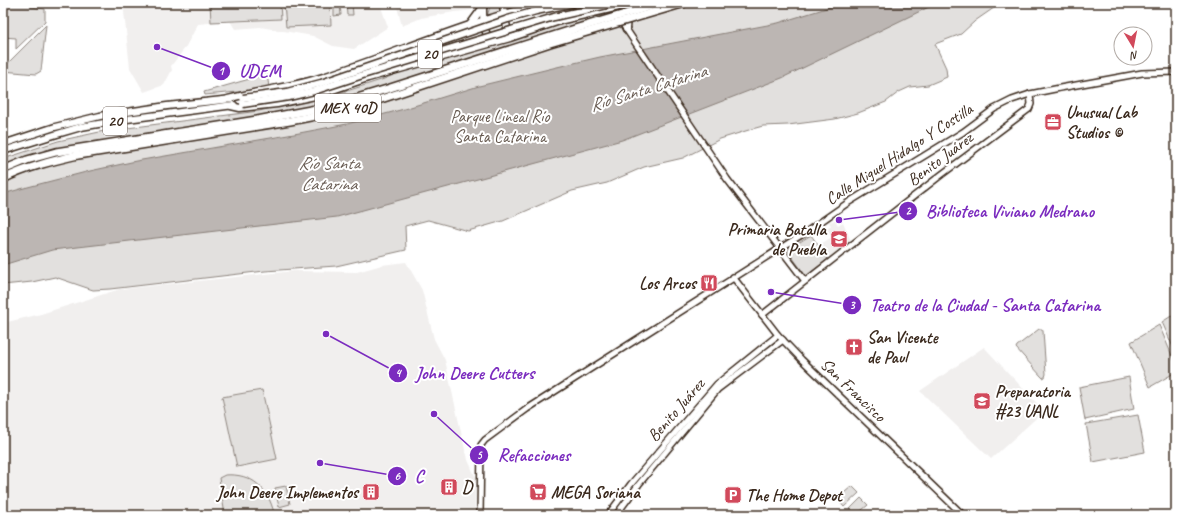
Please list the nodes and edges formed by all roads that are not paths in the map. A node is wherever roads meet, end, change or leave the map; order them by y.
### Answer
1 (503, 3) edge
2 (545, 3) edge
3 (575, 3) edge
4 (606, 3) edge
5 (636, 3) edge
6 (662, 3) edge
7 (685, 3) edge
8 (484, 5) edge
9 (521, 6) edge
10 (614, 6) edge
11 (504, 14) junction
12 (584, 15) junction
13 (483, 21) junction
14 (469, 26) junction
15 (461, 28) junction
16 (626, 29) junction
17 (531, 30) junction
18 (510, 38) junction
19 (492, 43) junction
20 (469, 49) junction
21 (1176, 72) edge
22 (1030, 94) junction
23 (228, 99) junction
24 (243, 101) junction
25 (231, 106) junction
26 (3, 144) edge
27 (3, 151) edge
28 (3, 170) edge
29 (3, 179) edge
30 (780, 248) junction
31 (733, 277) junction
32 (805, 281) junction
33 (762, 315) junction
34 (778, 335) junction
35 (783, 340) junction
36 (480, 515) edge
37 (608, 515) edge
38 (616, 515) edge
39 (963, 515) edge

1 - 11 main road
2 - 9 main road
3 - 24 main road, 20, bridge
4 - 10 street
5 - 10 main road, 20
5 - 16 main road
6 - 28 highway, MEX 40D, bridge
7 - 29 highway, MEX 40D, bridge
8 - 13 main road
8 - 14 main road
9 - 11 main road, 20
9 - 17 main road
10 - 12 main road, 20
10 - 16 street
10 - 24 main road, 20, bridge
11 - 13 main road, 20
11 - 18 main road
12 - 16 main road
12 - 17 main road, 20
13 - 14 main road, 20
13 - 19 main road
14 - 15 main road, 20
15 - 20 main road
15 - 23 main road, 20
16 - 30 street
17 - 18 main road, 20
18 - 19 main road, 20
19 - 20 main road, 20
20 - 25 main road, 20
21 - 22 street, Calle Miguel Hidalgo Y Costilla
22 - 30 street, Calle Miguel Hidalgo Y Costilla
22 - 32 street, Benito Juárez
23 - 24 main road, 20
23 - 26 main road, 20
24 - 25 main road, 20
25 - 27 main road, 20
30 - 31 street, Calle Miguel Hidalgo Y Costilla
30 - 32 street
31 - 33 street, San Francisco
31 - 36 street, Calle Miguel Hidalgo Y Costilla
32 - 33 street, Benito Juárez
33 - 34 street, San Francisco
34 - 35 street, San Francisco
34 - 37 street, Benito Juárez
35 - 38 street, Benito Juárez
35 - 39 street, San Francisco

